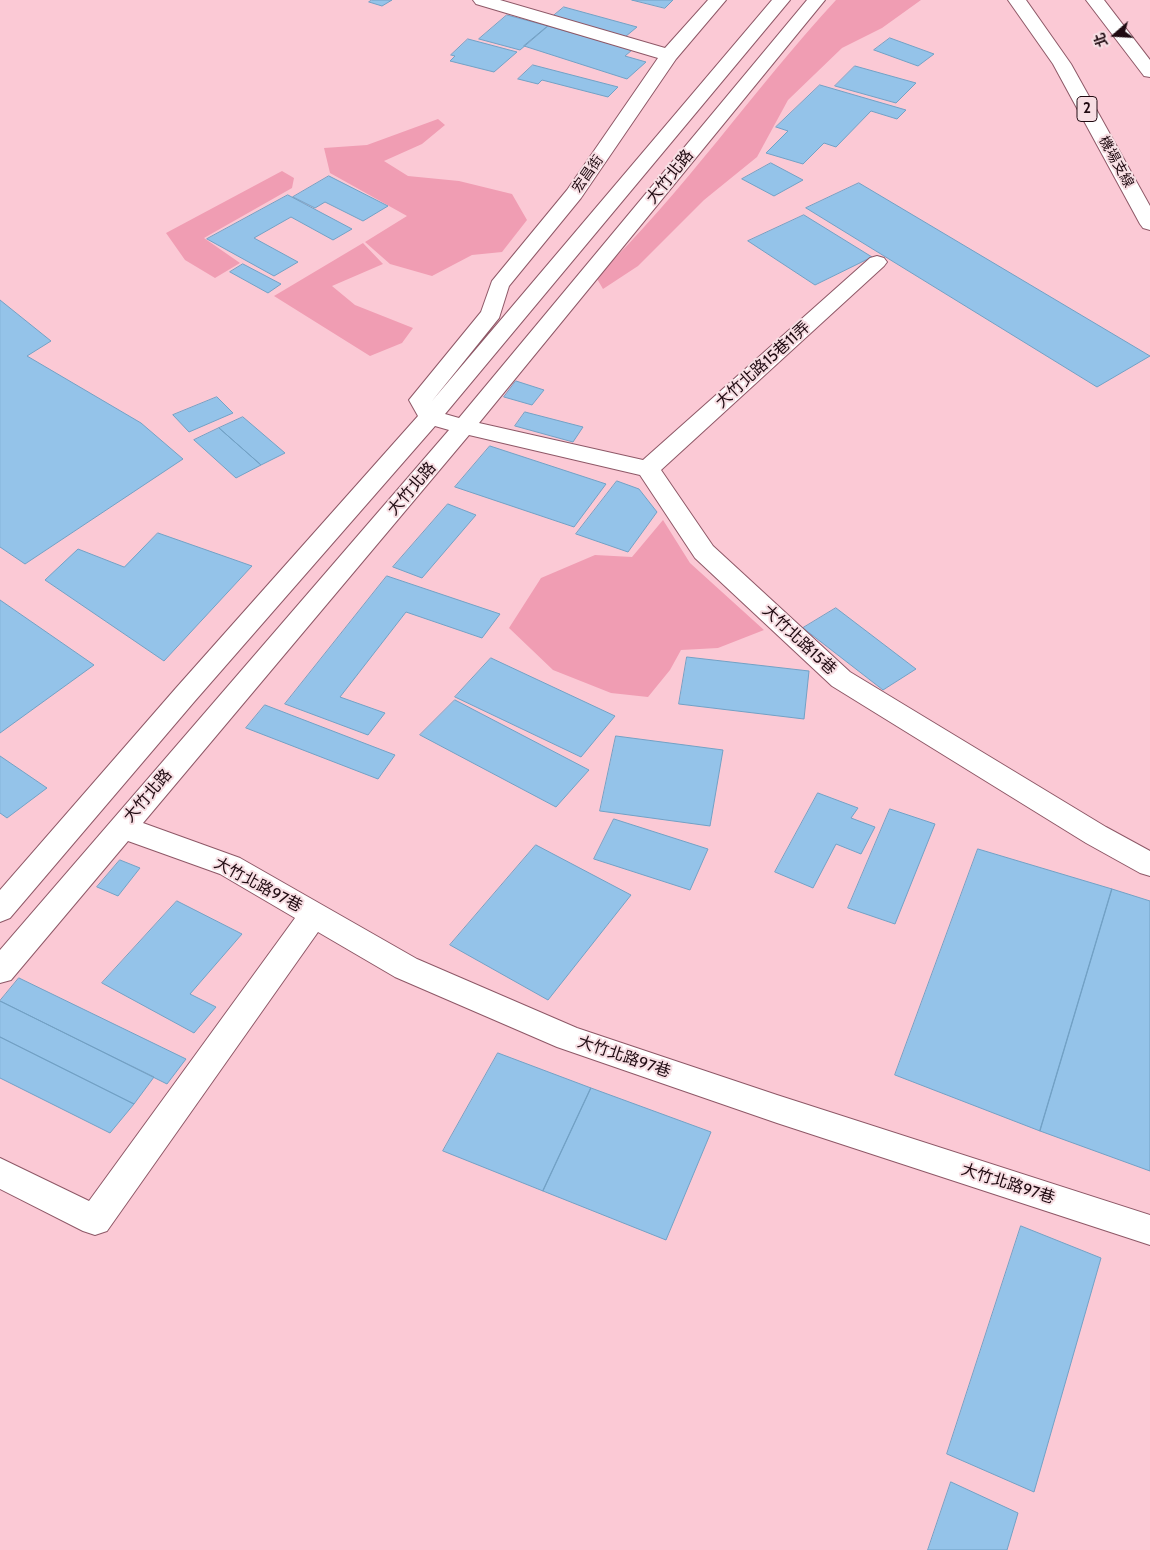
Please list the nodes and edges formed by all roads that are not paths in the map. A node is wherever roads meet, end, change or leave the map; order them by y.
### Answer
1 (482, 0) edge
2 (717, 0) edge
3 (781, 0) edge
4 (816, 0) edge
5 (1017, 0) edge
6 (1095, 0) edge
7 (669, 56) junction
8 (1150, 72) edge
9 (1150, 224) edge
10 (877, 262) dead end
11 (430, 417) junction
12 (464, 427) junction
13 (648, 469) junction
14 (122, 827) junction
15 (1150, 865) edge
16 (0, 910) edge
17 (314, 915) junction
18 (38, 926) junction
19 (0, 971) edge
20 (0, 1173) edge
21 (1150, 1230) edge

1 - 7 main road
2 - 7 main road
3 - 11 main road, 大竹北路
4 - 12 main road, 大竹北路
5 - 9 main road, 機場支線 / 2
6 - 8 main road
7 - 11 main road, 宏昌街
10 - 13 main road, 大竹北路15巷11弄
11 - 12 main road
11 - 16 main road, 大竹北路
12 - 13 main road
12 - 14 main road, 大竹北路
13 - 15 main road, 大竹北路15巷
14 - 17 main road, 大竹北路97巷
14 - 18 main road, 大竹北路
16 - 18 main road
17 - 20 main road
17 - 21 main road, 大竹北路97巷
18 - 19 main road, 大竹北路

